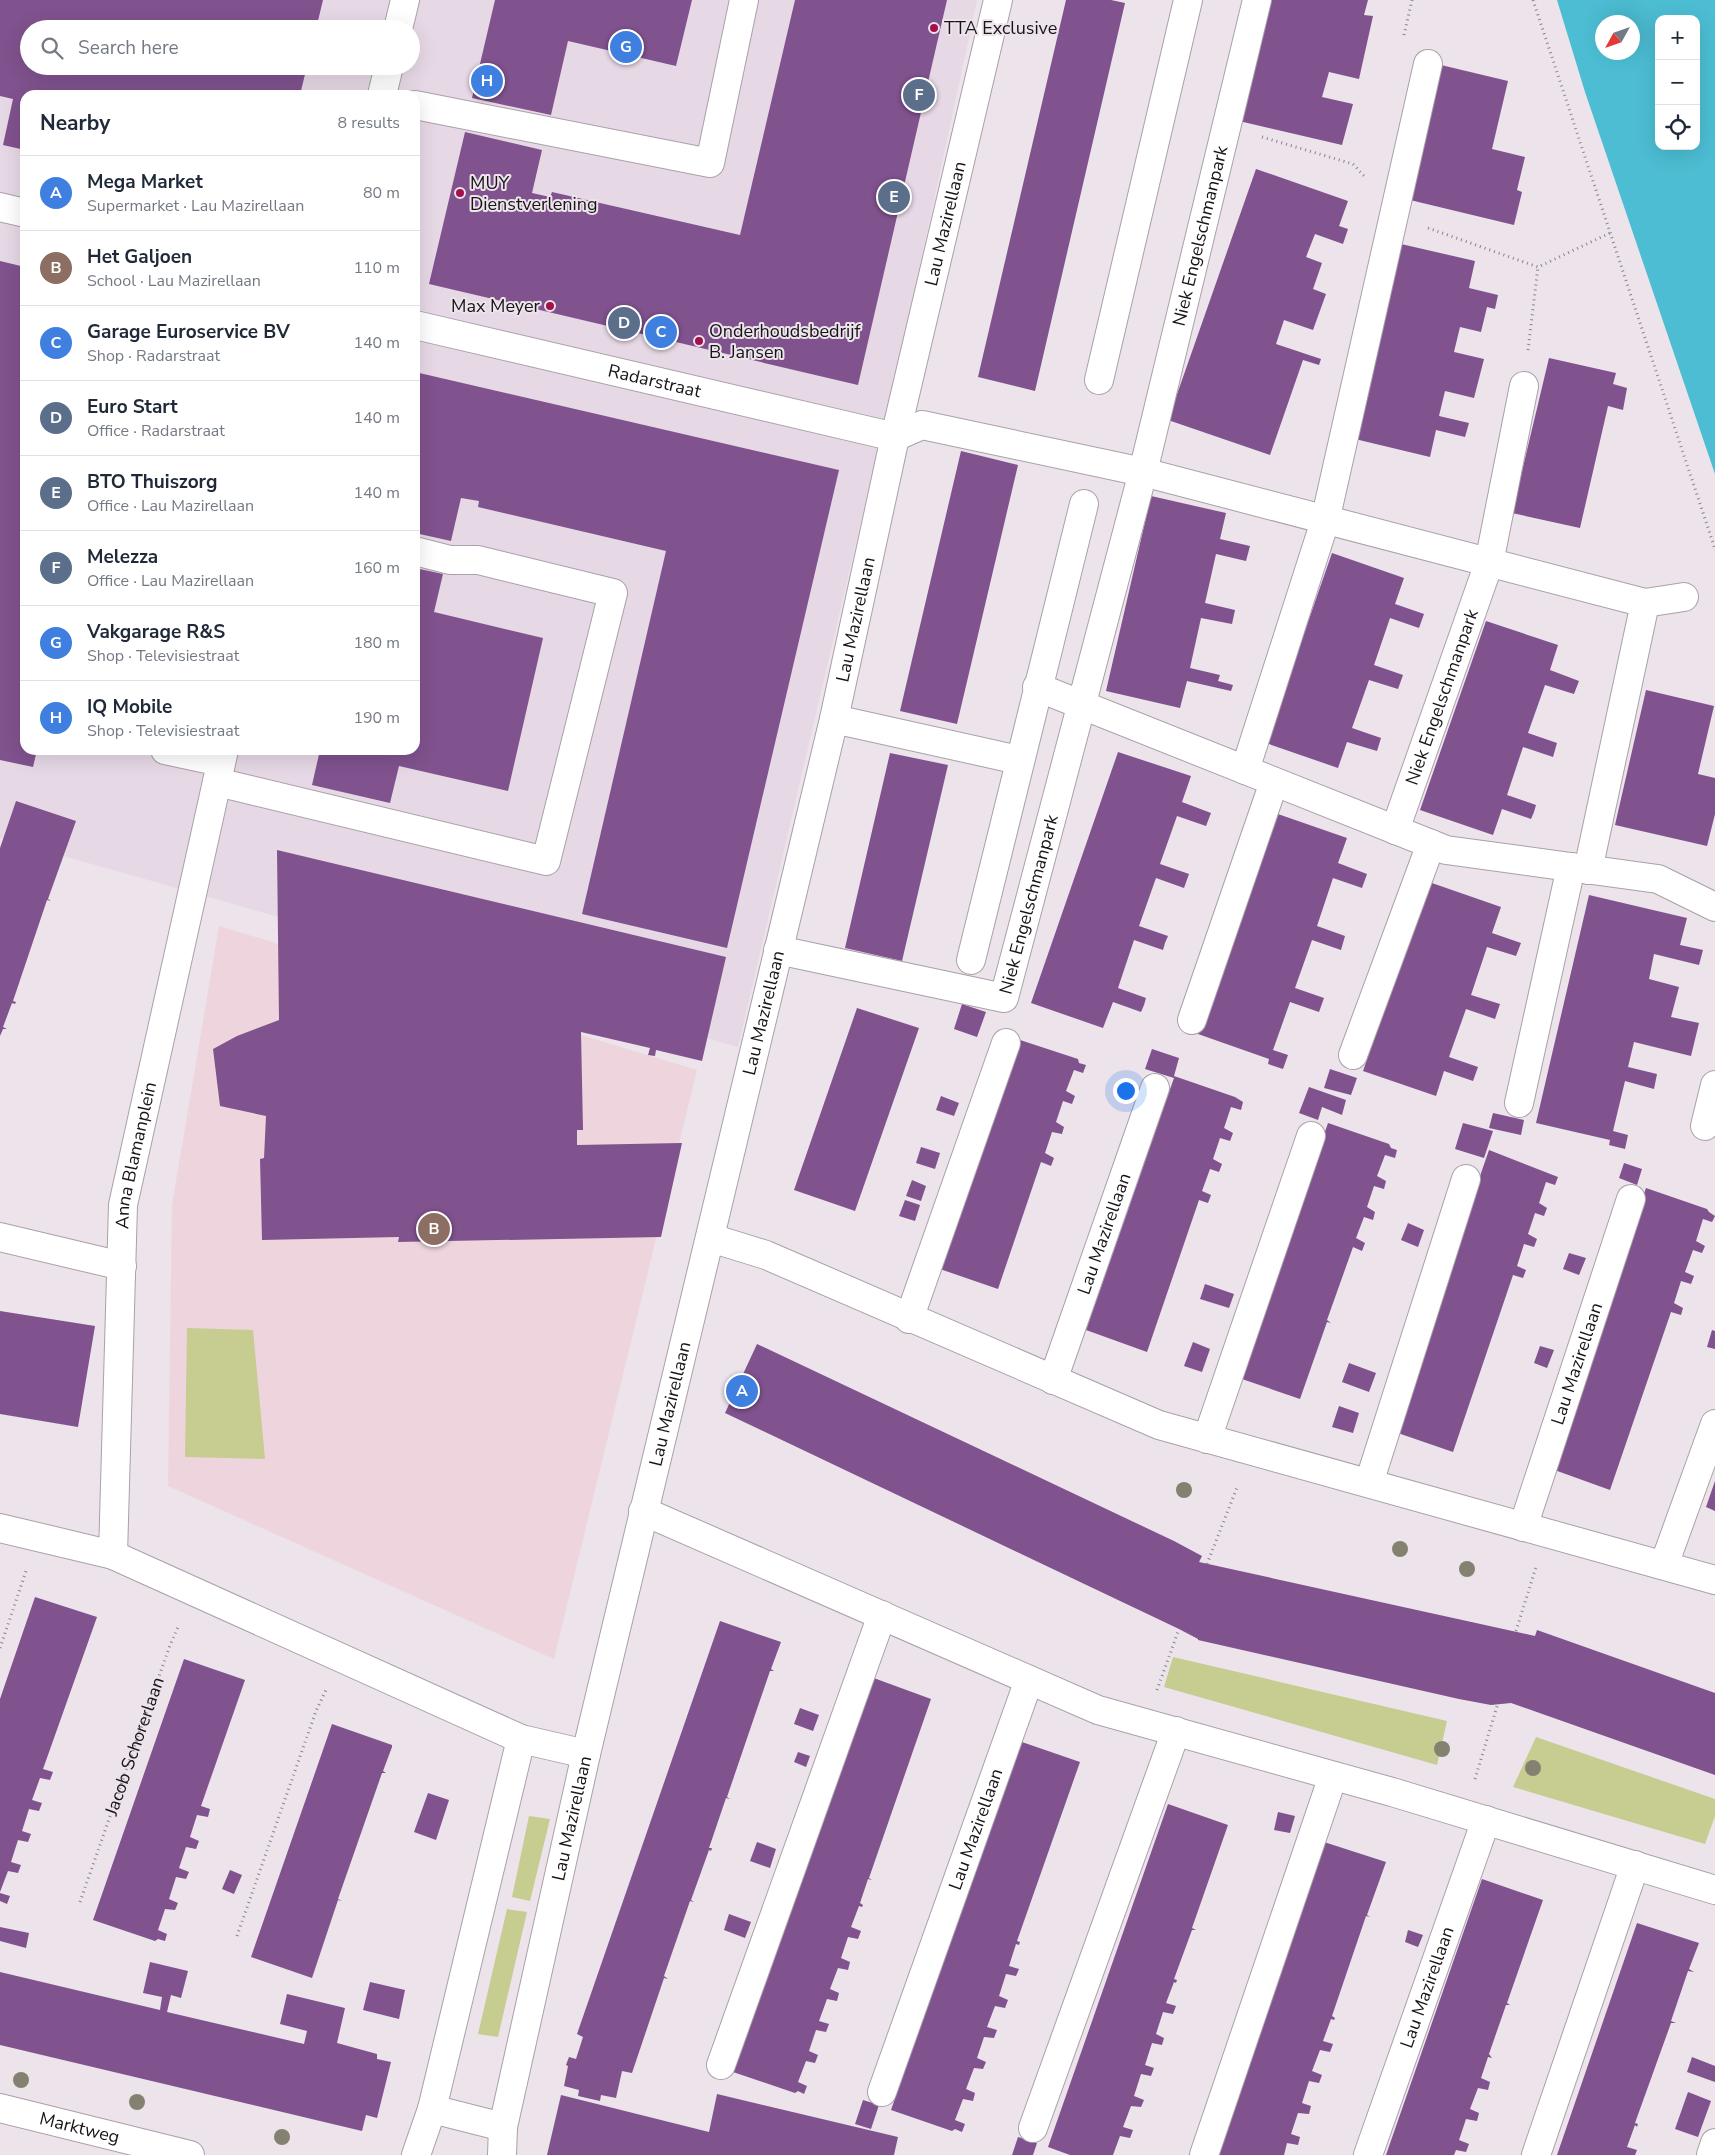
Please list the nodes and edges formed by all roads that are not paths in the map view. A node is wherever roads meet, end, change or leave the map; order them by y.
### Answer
1 (405, 0) edge
2 (744, 0) edge
3 (998, 0) edge
4 (1188, 0) edge
5 (1256, 0) edge
6 (400, 20) edge
7 (1428, 64) dead end
8 (387, 75) edge
9 (383, 90) edge
10 (420, 106) edge
11 (0, 207) edge
12 (20, 212) edge
13 (420, 326) edge
14 (1099, 380) dead end
15 (1524, 386) road end
16 (895, 437) junction
17 (1143, 472) junction
18 (1084, 504) dead end
19 (1325, 521) junction
20 (420, 553) edge
21 (1489, 563) junction
22 (1684, 597) dead end
23 (1645, 603) junction
24 (1037, 687) junction
25 (1081, 705) junction
26 (834, 719) junction
27 (183, 755) edge
28 (1020, 760) junction
29 (220, 765) edge
30 (1245, 770) junction
31 (1274, 782) junction
32 (1395, 830) junction
33 (1430, 844) junction
34 (1580, 868) junction
35 (1715, 908) edge
36 (778, 950) junction
37 (970, 960) dead end
38 (1192, 1020) dead end
39 (1006, 1043) dead end
40 (1353, 1055) dead end
41 (1715, 1085) edge
42 (1154, 1088) dead end
43 (1519, 1103) dead end
44 (1705, 1126) dead end
45 (1311, 1136) dead end
46 (1466, 1179) dead end
47 (1631, 1199) dead end
48 (0, 1237) edge
49 (711, 1238) junction
50 (122, 1266) junction
51 (909, 1319) junction
52 (1053, 1380) junction
53 (1715, 1424) edge
54 (1207, 1439) junction
55 (1369, 1483) junction
56 (644, 1511) junction
57 (1523, 1527) junction
58 (0, 1528) edge
59 (113, 1556) junction
60 (1664, 1565) junction
61 (1715, 1580) edge
62 (882, 1615) junction
63 (1029, 1680) junction
64 (1176, 1731) junction
65 (521, 1739) junction
66 (586, 1754) junction
67 (1332, 1776) junction
68 (1486, 1820) junction
69 (1635, 1865) junction
70 (1715, 1890) edge
71 (721, 2065) dead end
72 (882, 2092) dead end
73 (0, 2108) edge
74 (432, 2109) junction
75 (503, 2127) junction
76 (1032, 2128) dead end
77 (1715, 2143) edge
78 (190, 2155) edge
79 (416, 2155) edge
80 (502, 2155) edge
81 (1204, 2155) edge
82 (1368, 2155) edge
83 (1536, 2155) edge
84 (1711, 2155) edge

1 - 6 street
2 - 10 street
3 - 16 street, Lau Mazirellaan
4 - 14 street
5 - 17 street, Niek Engelschmanpark
7 - 19 street
8 - 9 street
11 - 12 street
13 - 16 street, Radarstraat
15 - 21 street, Niek Engelschmanpark
16 - 17 street
16 - 26 street, Lau Mazirellaan
17 - 19 street
17 - 25 street, Niek Engelschmanpark
18 - 24 street
19 - 21 street
19 - 30 street
20 - 29 street
21 - 23 street
21 - 32 street, Niek Engelschmanpark
22 - 23 street
23 - 34 street
24 - 25 street
24 - 28 street
25 - 30 street
25 - 36 street, Niek Engelschmanpark
26 - 28 street
26 - 36 street, Lau Mazirellaan
27 - 29 street
28 - 37 street
29 - 50 street, Anna Blamanplein
30 - 31 street
31 - 32 street
31 - 38 street
32 - 33 street
33 - 34 street
33 - 40 street
34 - 35 street
34 - 43 street
36 - 49 street, Lau Mazirellaan
39 - 51 street
41 - 44 street
42 - 52 street, Lau Mazirellaan
45 - 54 street
46 - 55 street
47 - 57 street, Lau Mazirellaan
48 - 50 street
49 - 51 street
49 - 56 street, Lau Mazirellaan
50 - 59 street, Anna Blamanplein
51 - 52 street
52 - 54 street
53 - 60 street
54 - 55 street
55 - 57 street
56 - 62 street
56 - 66 street, Lau Mazirellaan
57 - 60 street
58 - 59 street
59 - 65 street
60 - 61 street
62 - 63 street
62 - 71 street
63 - 64 street
63 - 72 street, Lau Mazirellaan
64 - 67 street
64 - 76 street
65 - 66 street
65 - 74 street
66 - 75 street, Lau Mazirellaan
67 - 68 street
67 - 81 street
68 - 69 street
68 - 82 street, Lau Mazirellaan
69 - 70 street
69 - 83 street
73 - 78 street, Marktweg
74 - 75 street
74 - 79 street
75 - 80 street, Lau Mazirellaan
77 - 84 street

